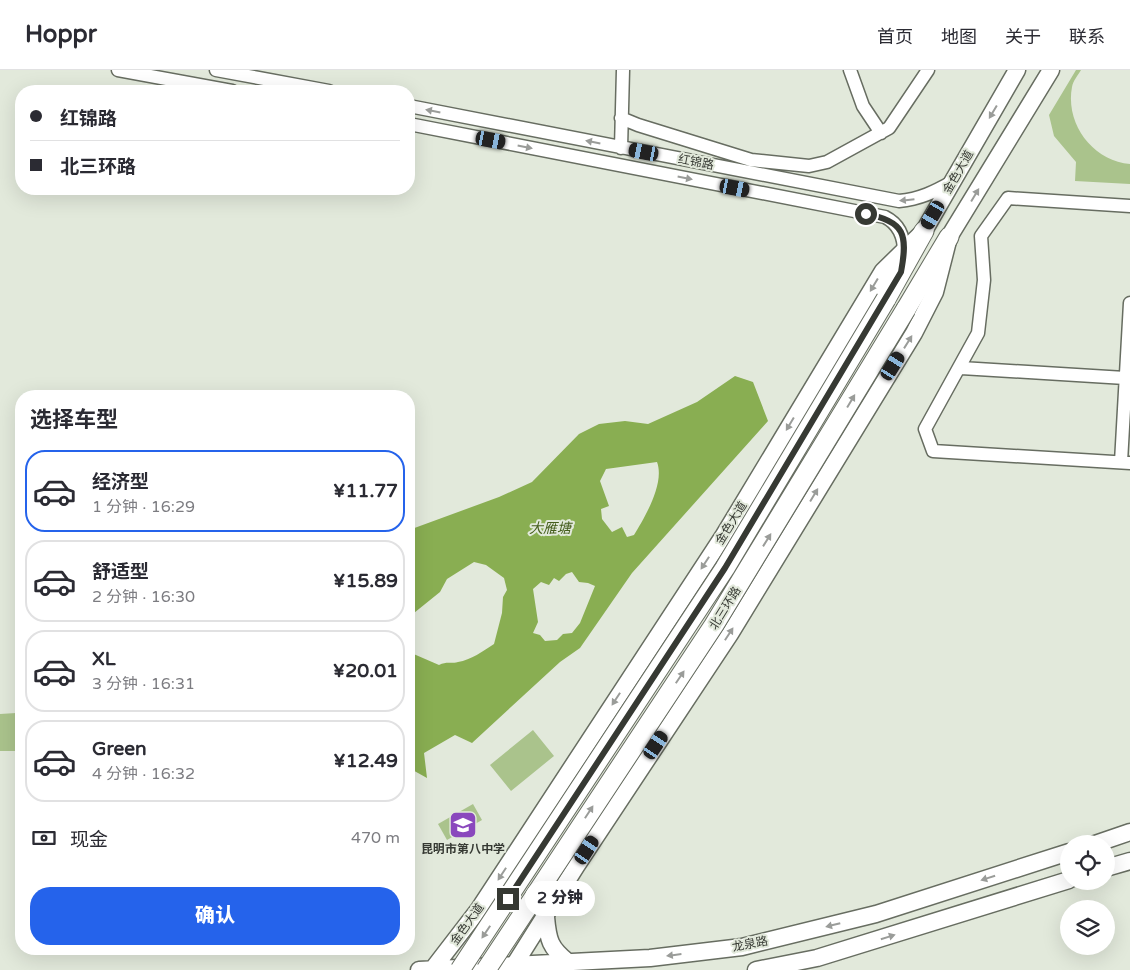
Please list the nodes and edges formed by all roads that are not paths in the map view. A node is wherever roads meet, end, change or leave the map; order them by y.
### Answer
1 (118, 70) edge
2 (216, 70) edge
3 (623, 70) edge
4 (850, 70) edge
5 (928, 70) edge
6 (1018, 70) edge
7 (1052, 70) edge
8 (199, 85) edge
9 (297, 85) edge
10 (415, 107) edge
11 (621, 118) junction
12 (415, 125) edge
13 (881, 132) junction
14 (621, 148) junction
15 (952, 182) junction
16 (1130, 206) edge
17 (924, 231) junction
18 (949, 237) junction
19 (905, 248) junction
20 (901, 272) junction
21 (1130, 303) edge
22 (960, 368) junction
23 (1125, 378) junction
24 (1125, 463) edge
25 (1130, 832) edge
26 (528, 833) junction
27 (1115, 837) edge
28 (1060, 855) edge
29 (1130, 861) edge
30 (577, 865) junction
31 (1115, 865) edge
32 (1060, 883) edge
33 (546, 917) junction
34 (568, 962) junction
35 (512, 968) edge
36 (419, 970) edge
37 (432, 970) edge
38 (460, 970) edge
39 (486, 970) edge
40 (756, 970) edge

1 - 8 street
2 - 9 street
3 - 11 street
4 - 13 street
5 - 13 street
6 -> 15 main road, 金色大道
18 -> 7 main road, 金色大道
14 -> 10 street, 红锦路
11 - 13 street
11 - 14 street
12 -> 19 street, 红锦路
15 -> 14 street, 红锦路
15 - 17 main road, 金色大道
16 - 22 street
17 - 19 main road, 金色大道
17 - 20 highway, 北三环路
30 -> 18 main road, 金色大道
39 -> 18 highway, 北三环路, bridge
19 - 20 street
19 -> 26 main road, 金色大道
20 -> 38 highway, 北三环路, bridge
21 - 23 street
22 - 23 street
22 - 24 street
23 - 24 street
25 - 27 main road
26 - 30 main road
26 -> 37 main road, 金色大道
28 -> 34 main road, 龙泉路
29 - 31 main road
30 - 33 main road, 金色大道
40 -> 32 main road
33 - 34 main road
33 - 35 main road, 金色大道
34 - 35 main road, 龙泉路
35 - 37 main road, 龙泉路
36 - 37 main road, 龙泉路

